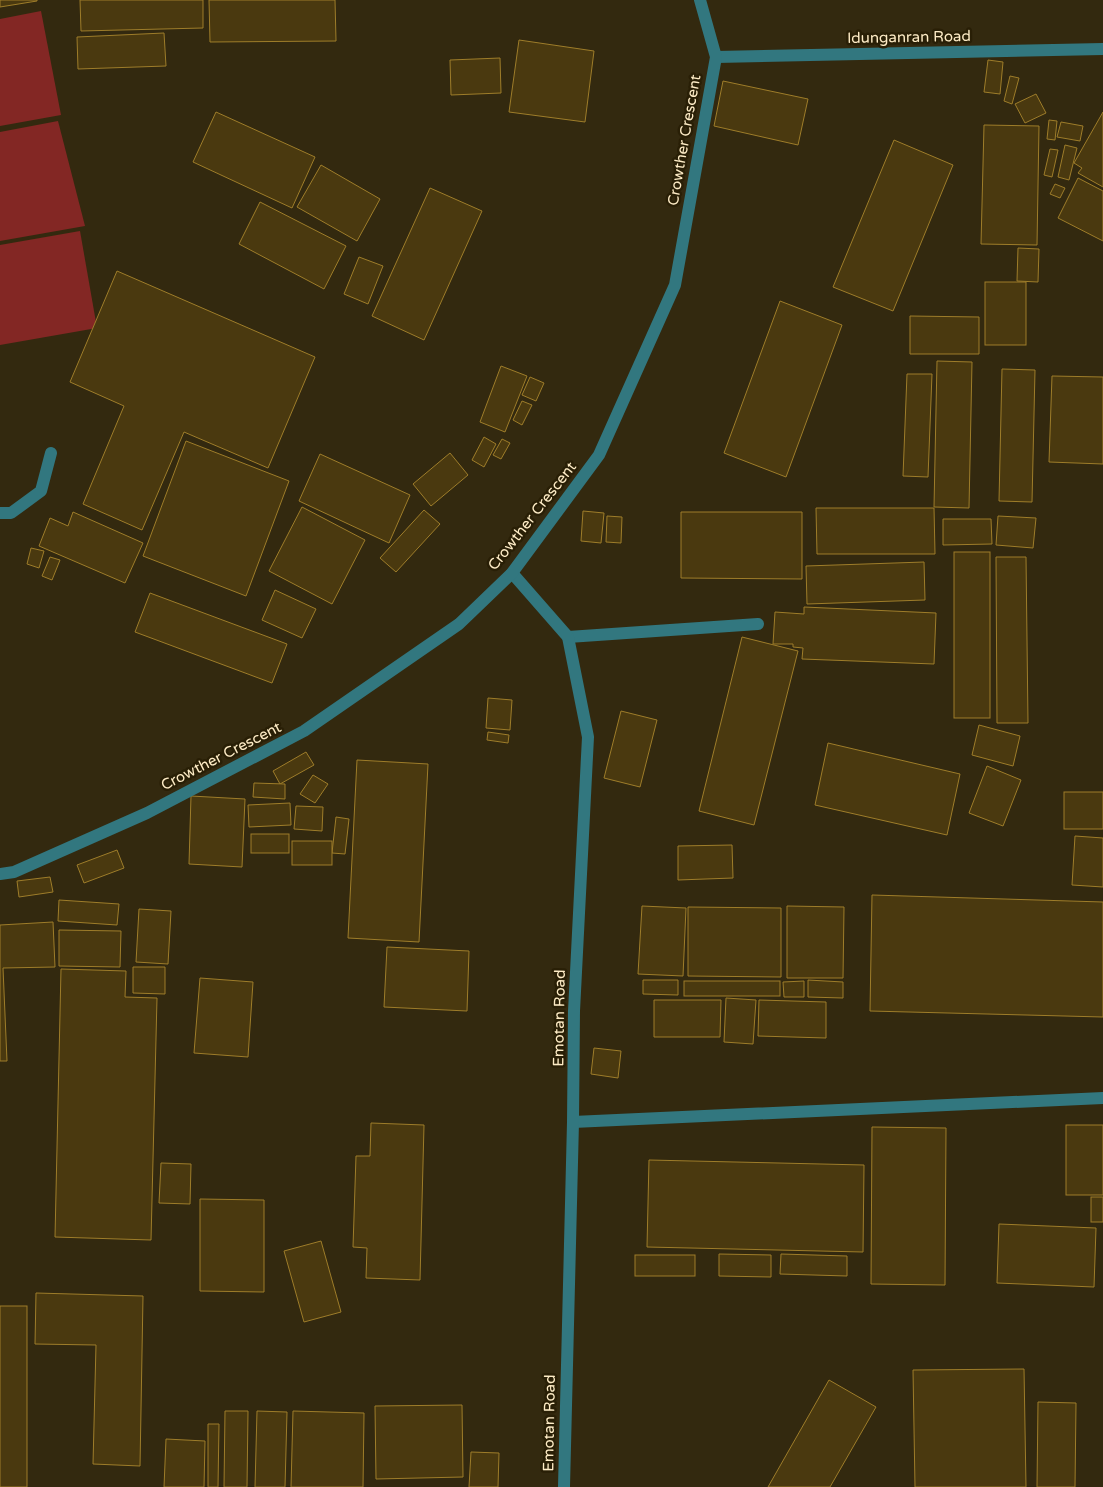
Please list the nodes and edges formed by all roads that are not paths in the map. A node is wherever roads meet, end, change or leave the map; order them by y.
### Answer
1 (700, 0) edge
2 (1103, 49) edge
3 (716, 57) junction
4 (51, 453) dead end
5 (0, 513) edge
6 (512, 573) junction
7 (758, 624) dead end
8 (568, 636) junction
9 (0, 874) edge
10 (1103, 1098) edge
11 (573, 1122) junction
12 (564, 1487) edge

1 - 3 street, Crowther Crescent
2 - 3 street, Idunganran Road
3 - 6 street, Crowther Crescent
4 - 5 street
6 - 8 street
6 - 9 street, Crowther Crescent
7 - 8 street
8 - 11 street, Emotan Road
10 - 11 street
11 - 12 street, Emotan Road

